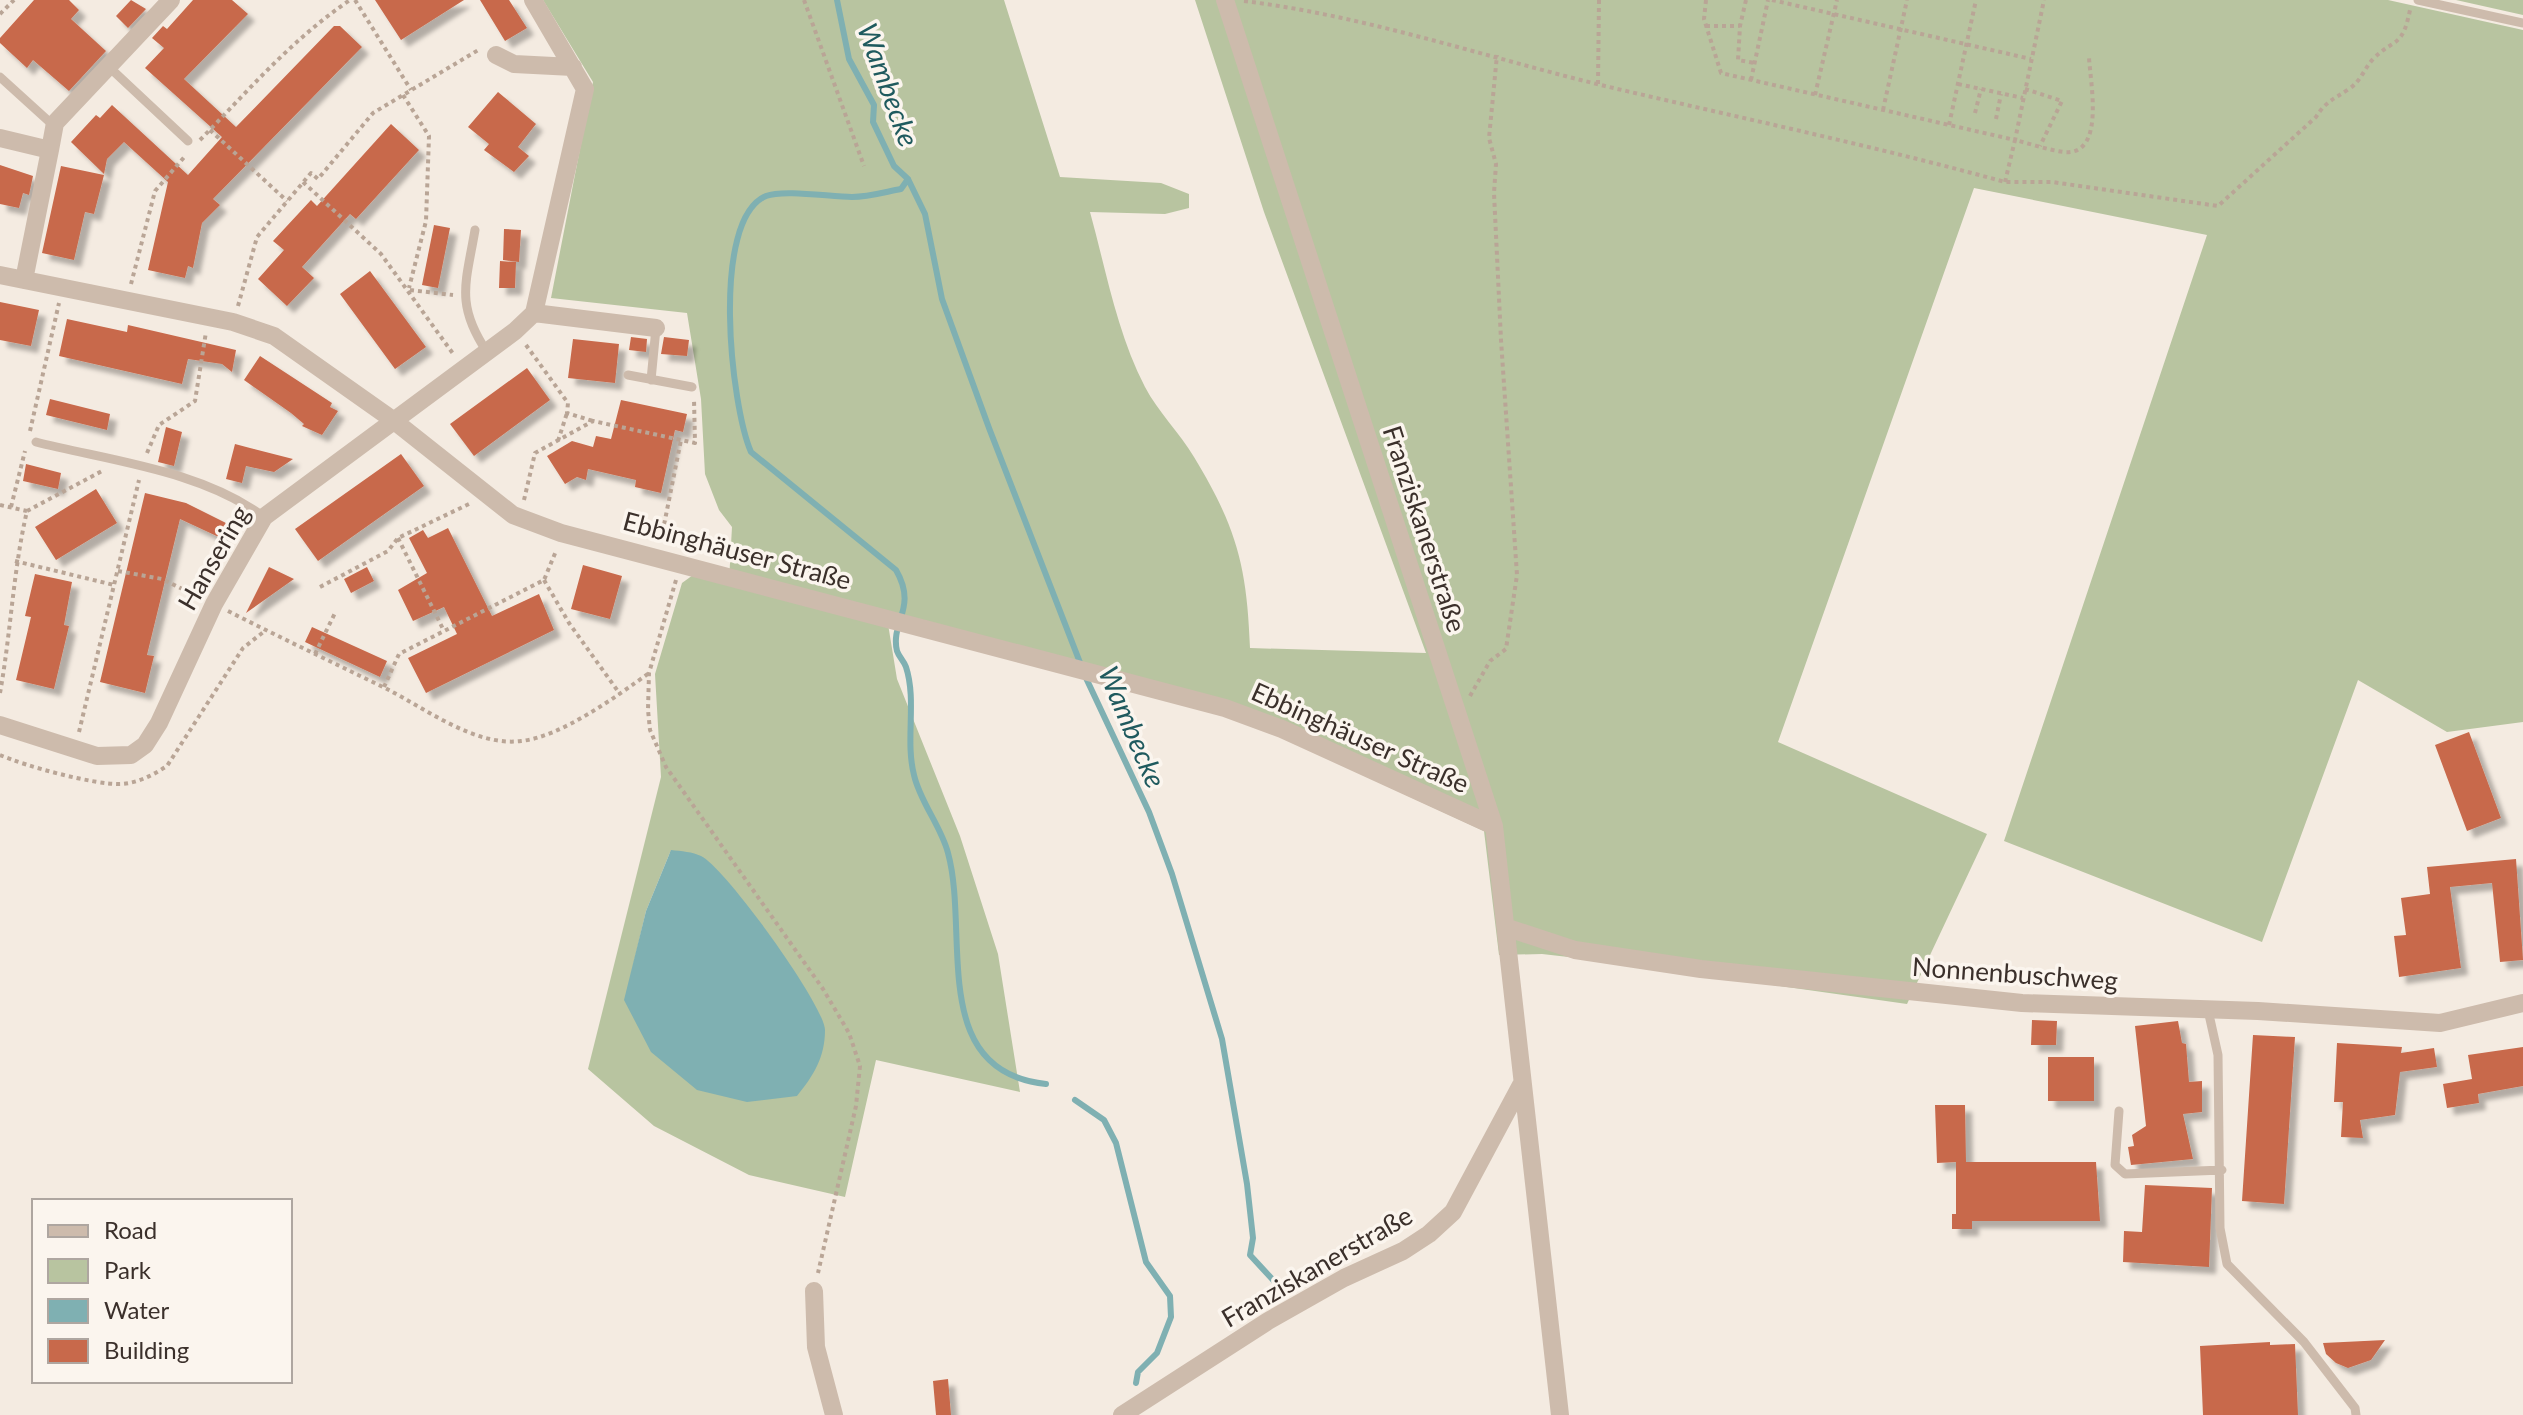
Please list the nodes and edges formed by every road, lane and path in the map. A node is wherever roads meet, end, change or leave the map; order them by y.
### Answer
1 (14, 0) edge
2 (171, 0) edge
3 (352, 0) edge
4 (533, 0) edge
5 (804, 0) edge
6 (1225, 0) edge
7 (1234, 0) edge
8 (1599, 0) edge
9 (1706, 0) edge
10 (1746, 0) edge
11 (1770, 0) edge
12 (1837, 0) edge
13 (1907, 0) edge
14 (1976, 0) edge
15 (2044, 0) edge
16 (2416, 0) edge
17 (0, 14) edge
18 (1833, 14) junction
19 (2523, 23) edge
20 (1706, 26) junction
21 (1740, 26) junction
22 (1901, 29) junction
23 (1966, 44) junction
24 (496, 55) joint
25 (1497, 55) junction
26 (2089, 57) dead end
27 (2031, 59) junction
28 (1755, 63) junction
29 (109, 67) junction
30 (573, 67) junction
31 (0, 77) edge
32 (1751, 80) junction
33 (1598, 84) junction
34 (1958, 84) junction
35 (1981, 89) junction
36 (2025, 89) junction
37 (411, 90) junction
38 (2001, 94) junction
39 (403, 95) junction
40 (1815, 95) junction
41 (2023, 98) junction
42 (1883, 110) junction
43 (1975, 113) dead end
44 (1996, 119) dead end
45 (1949, 125) junction
46 (55, 127) junction
47 (210, 130) junction
48 (0, 138) edge
49 (2015, 140) junction
50 (188, 141) dead end
51 (2040, 146) junction
52 (50, 150) junction
53 (864, 166) dead end
54 (303, 182) junction
55 (2005, 182) junction
56 (287, 201) junction
57 (475, 230) dead end
58 (0, 275) edge
59 (24, 280) junction
60 (63, 288) junction
61 (409, 289) junction
62 (464, 297) junction
63 (126, 300) junction
64 (534, 313) junction
65 (208, 318) junction
66 (233, 322) junction
67 (656, 328) joint
68 (515, 331) junction
69 (487, 352) junction
70 (462, 367) junction
71 (628, 375) dead end
72 (651, 380) junction
73 (692, 387) joint
74 (567, 413) junction
75 (393, 420) junction
76 (593, 421) junction
77 (681, 440) junction
78 (36, 442) dead end
79 (558, 442) junction
80 (118, 462) junction
81 (142, 466) junction
82 (487, 494) junction
83 (0, 505) edge
84 (11, 507) junction
85 (27, 511) junction
86 (513, 515) junction
87 (264, 517) junction
88 (561, 533) junction
89 (398, 538) junction
90 (658, 556) junction
91 (15, 561) junction
92 (679, 564) junction
93 (118, 571) junction
94 (544, 580) junction
95 (114, 585) junction
96 (320, 587) dead end
97 (214, 604) junction
98 (335, 613) dead end
99 (444, 631) junction
100 (315, 654) junction
101 (649, 673) junction
102 (384, 688) junction
103 (0, 693) edge
104 (620, 694) junction
105 (1458, 717) junction
106 (0, 725) edge
107 (76, 750) junction
108 (1494, 826) junction
109 (1508, 928) junction
110 (2523, 1003) edge
111 (2208, 1010) junction
112 (1521, 1085) junction
113 (2119, 1111) dead end
114 (2222, 1170) junction
115 (814, 1291) joint
116 (834, 1415) edge
117 (1122, 1415) edge
118 (1560, 1415) edge
119 (2356, 1415) edge

1 - 17 path
2 - 29 street
3 - 37 path
3 - 47 path
4 - 30 street
5 - 53 path
6 - 105 street, Franziskanerstraße
7 - 25 path
8 - 33 path
9 - 20 path
10 - 21 path
11 - 18 path
11 - 28 path
12 - 18 path
13 - 22 path
14 - 23 path
15 - 27 path
16 - 19 lane
16 - 55 path
18 - 22 path
18 - 40 path
20 - 21 path
20 - 32 path
21 - 28 path
22 - 23 path
22 - 42 path
23 - 27 path
23 - 34 path
24 - 30 street
24 - 37 path
25 - 33 path
25 - 105 path
26 - 51 path
27 - 36 path
28 - 32 path
29 - 46 street
29 - 50 lane
30 - 64 street
31 - 46 lane
32 - 40 path
33 - 55 path
34 - 35 path
34 - 45 path
35 - 38 path
35 - 43 path
36 - 41 path
36 - 51 path
37 - 39 path
38 - 41 path
38 - 44 path
39 - 54 path
39 - 61 path
40 - 42 path
41 - 49 path
42 - 45 path
45 - 49 path
46 - 52 street
47 - 56 path
47 - 63 path
48 - 52 street
49 - 51 path
49 - 55 path
52 - 59 street
54 - 56 path
54 - 61 path
56 - 66 path
57 - 62 lane
58 - 59 street, Ebbinghäuser Straße
59 - 60 street, Ebbinghäuser Straße
60 - 63 street, Ebbinghäuser Straße
60 - 84 path
61 - 62 path
61 - 70 path
62 - 69 lane
63 - 65 street, Ebbinghäuser Straße
64 - 67 street
64 - 68 street, Hansering
65 - 66 street, Ebbinghäuser Straße
65 - 81 path
66 - 75 street, Ebbinghäuser Straße
67 - 72 lane
68 - 69 street, Hansering
68 - 74 path
69 - 70 street, Hansering
70 - 75 street, Hansering
71 - 72 lane
72 - 73 lane
73 - 77 path
74 - 76 path
74 - 79 path
75 - 82 street, Ebbinghäuser Straße
75 - 87 street, Hansering
76 - 77 path
76 - 79 path
77 - 90 path
78 - 80 lane
79 - 86 path
80 - 81 lane
80 - 85 path
81 - 87 lane
81 - 93 path
82 - 86 street, Ebbinghäuser Straße
82 - 89 path
83 - 84 path
84 - 85 path
85 - 91 path
86 - 88 street, Ebbinghäuser Straße
87 - 97 street, Hansering
88 - 90 street, Ebbinghäuser Straße
88 - 94 path
89 - 96 path
89 - 99 path
90 - 92 street, Ebbinghäuser Straße
91 - 95 path
91 - 103 path
92 - 101 path
92 - 108 street, Ebbinghäuser Straße
93 - 95 path
93 - 97 path
94 - 99 path
94 - 104 path
95 - 107 path
97 - 100 path
97 - 107 street, Hansering
98 - 100 path
99 - 102 path
100 - 102 path
101 - 104 path
101 - 115 path
102 - 104 path
105 - 108 street, Franziskanerstraße
106 - 107 street, Hansering
108 - 109 street, Franziskanerstraße
109 - 111 street, Nonnenbuschweg
109 - 112 street, Franziskanerstraße
110 - 111 street, Nonnenbuschweg
111 - 114 lane
112 - 117 street, Franziskanerstraße
112 - 118 street, Franziskanerstraße
113 - 114 lane
114 - 119 lane
115 - 116 street

